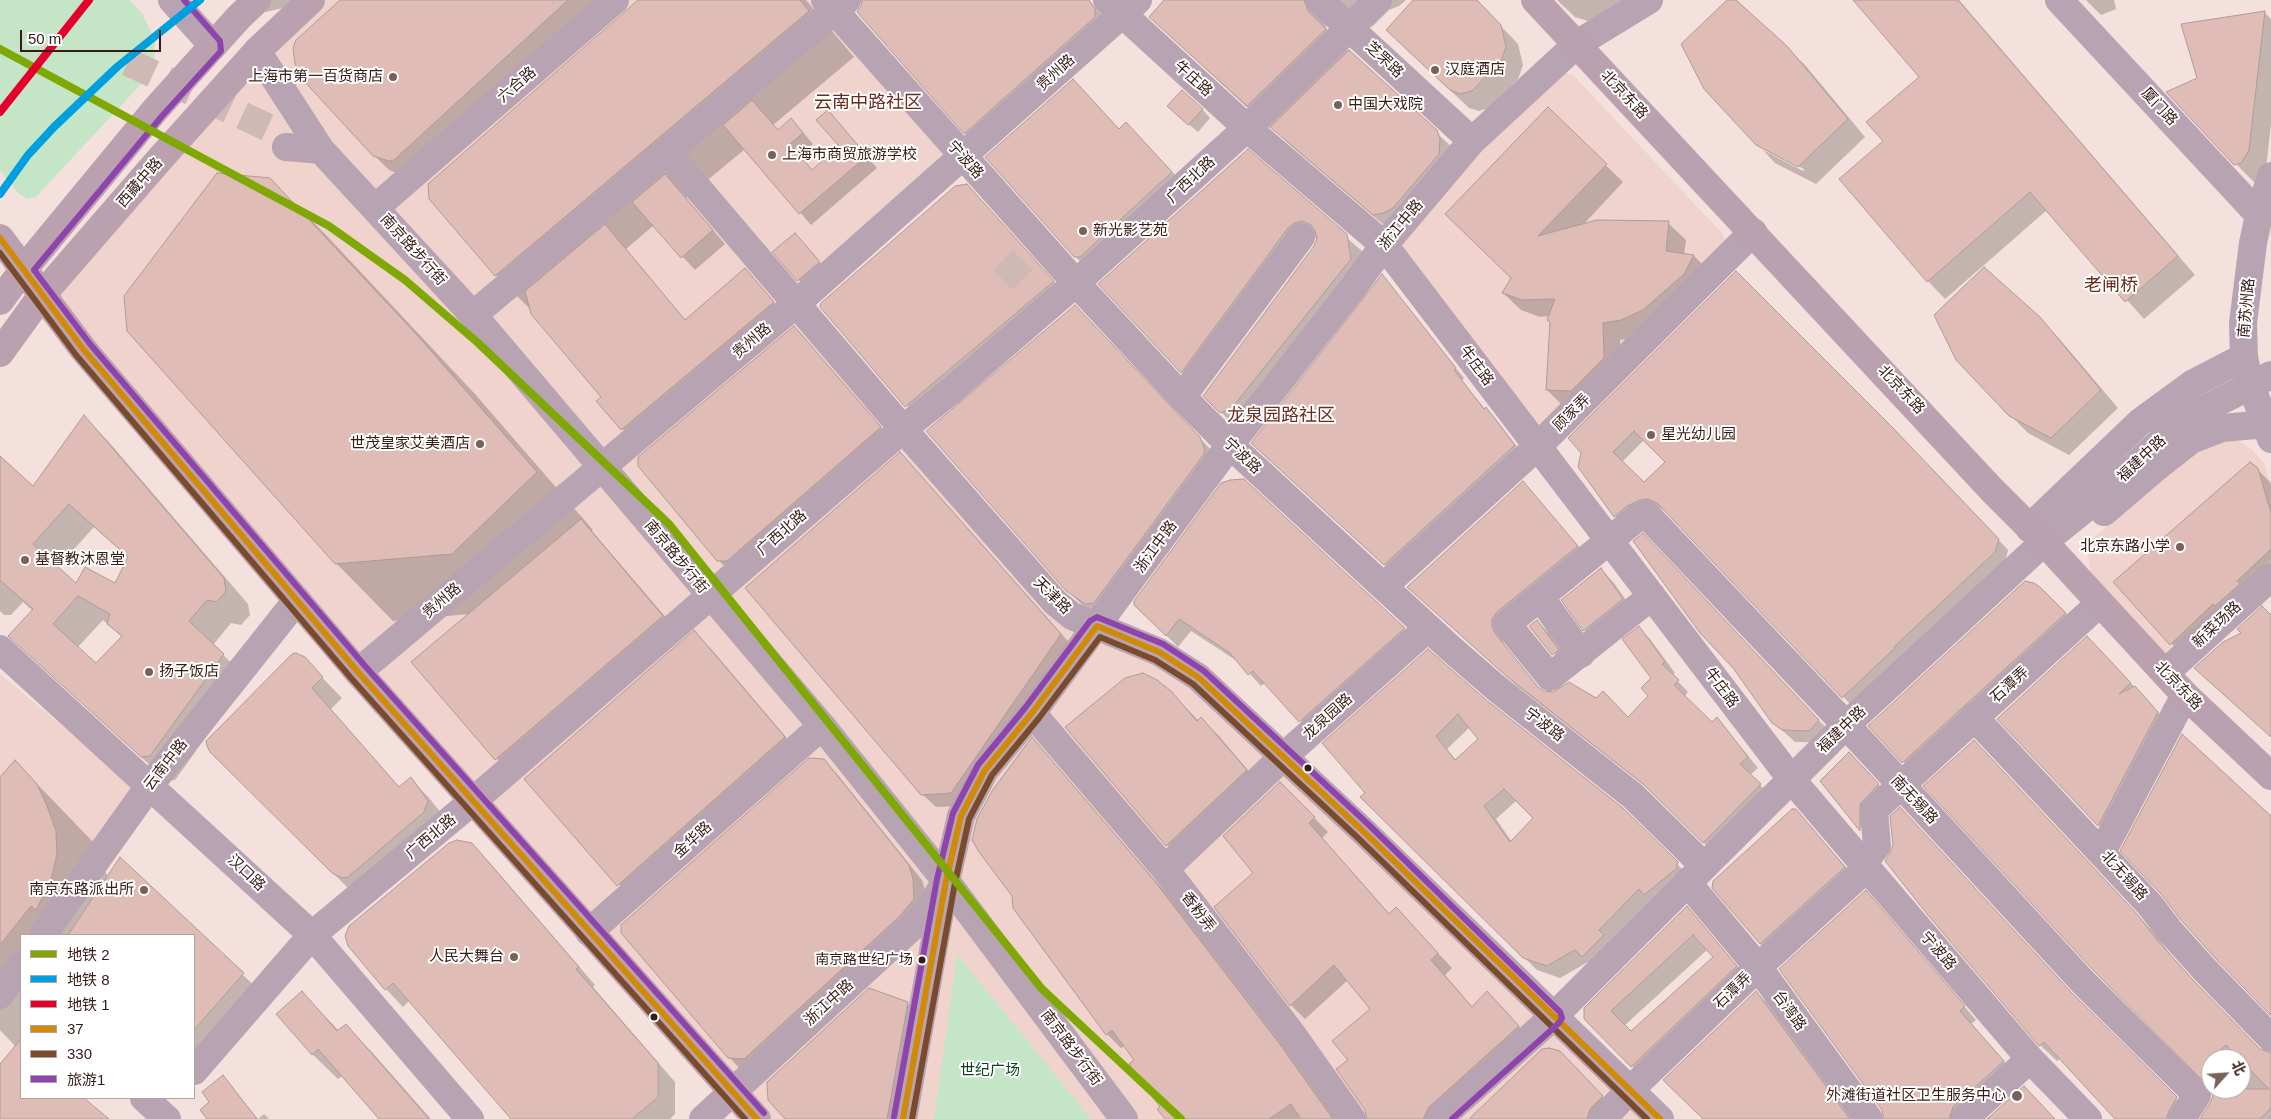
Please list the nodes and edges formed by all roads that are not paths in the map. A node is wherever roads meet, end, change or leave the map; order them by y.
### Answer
1 (172, 0) edge
2 (257, 0) edge
3 (311, 0) edge
4 (615, 0) edge
5 (1319, 0) edge
6 (1378, 0) edge
7 (1535, 0) edge
8 (1649, 0) edge
9 (2059, 0) edge
10 (835, 4) edge
11 (1122, 5) edge
12 (1349, 28) junction
13 (1577, 44) junction
14 (213, 46) junction
15 (257, 51) junction
16 (1247, 128) junction
17 (1472, 141) junction
18 (286, 147) tunnel mouth
19 (321, 150) junction
20 (667, 152) junction
21 (963, 157) junction
22 (2271, 176) edge
23 (374, 208) junction
24 (2259, 214) junction
25 (1753, 232) junction
26 (1301, 237) dead end
27 (0, 238) edge
28 (1384, 245) junction
29 (23, 270) junction
30 (1076, 283) junction
31 (42, 295) junction
32 (0, 301) edge
33 (796, 304) junction
34 (473, 315) junction
35 (0, 353) edge
36 (2244, 357) junction
37 (2271, 375) edge
38 (1182, 397) junction
39 (903, 429) junction
40 (2268, 431) edge
41 (1230, 445) junction
42 (1538, 446) junction
43 (600, 467) junction
44 (2041, 536) junction
45 (1609, 540) junction
46 (2271, 577) edge
47 (1384, 586) junction
48 (710, 596) junction
49 (1652, 596) junction
50 (1540, 597) junction
51 (297, 600) junction
52 (2100, 603) junction
53 (1097, 626) junction
54 (1428, 628) junction
55 (0, 649) edge
56 (1581, 654) junction
57 (358, 672) junction
58 (2165, 674) junction
59 (2185, 695) junction
60 (1032, 713) junction
61 (1974, 717) junction
62 (1846, 725) junction
63 (822, 726) junction
64 (1284, 757) junction
65 (2271, 776) edge
66 (1792, 780) junction
67 (1900, 784) junction
68 (150, 785) junction
69 (473, 801) junction
70 (2102, 852) junction
71 (1865, 865) junction
72 (1164, 868) junction
73 (1695, 874) junction
74 (946, 881) junction
75 (589, 932) junction
76 (44, 934) edge
77 (312, 935) junction
78 (1758, 968) junction
79 (1553, 1017) junction
80 (2271, 1038) edge
81 (2030, 1059) junction
82 (195, 1070) edge
83 (1630, 1090) junction
84 (732, 1092) junction
85 (470, 1119) edge
86 (703, 1119) edge
87 (757, 1119) edge
88 (903, 1119) edge
89 (1124, 1119) edge
90 (1352, 1119) edge
91 (1439, 1119) edge
92 (1602, 1119) edge
93 (1660, 1119) edge
94 (1869, 1119) edge
95 (1964, 1119) edge
96 (2088, 1119) edge
97 (2182, 1119) edge

1 - 14 street
2 - 14 main road
3 - 15 main road, 西藏中路
4 - 23 street, 六合路
5 - 12 street, 芝罘路
6 - 12 street, 广西北路
7 - 13 main road, 北京东路
8 - 13 street, 浙江中路
9 - 24 street, 厦门路
10 - 20 street
10 - 21 street, 宁波路
11 - 16 street, 牛庄路
11 - 21 street, 贵州路
12 - 16 street, 广西北路
12 - 17 street, 芝罘路
13 - 17 street, 浙江中路
13 - 25 main road, 北京东路
14 - 29 main road
15 - 19 street, 南京路步行街
15 - 31 main road, 西藏中路
16 - 28 street, 牛庄路
16 - 30 street, 广西北路
17 - 28 street, 浙江中路
18 - 19 street
19 - 23 street, 南京路步行街
20 - 33 street, 天津路
20 - 34 street
21 - 30 street, 宁波路
21 - 33 street, 贵州路
22 - 24 street, 南苏州路
23 - 34 street, 南京路步行街
24 - 36 street, 南苏州路
25 - 42 street, 顾家弄
25 - 44 main road, 北京东路
26 - 38 street
27 - 29 main road
28 - 41 street, 浙江中路
28 - 42 street, 牛庄路
29 - 31 main road
29 - 32 main road
30 - 38 street, 宁波路
30 - 39 street, 广西北路
31 - 35 main road, 西藏中路
31 - 51 main road
33 - 39 street, 天津路
33 - 43 street, 贵州路
34 - 43 street, 南京路步行街
36 - 40 street, 南苏州路
36 - 44 street, 福建中路
37 - 44 street, 福建中路, bridge
38 - 41 street, 宁波路
39 - 48 street, 广西北路
39 - 53 street, 天津路
40 - 44 street, 福建中路
41 - 47 street, 宁波路
41 - 53 street, 浙江中路
42 - 45 street, 牛庄路
42 - 47 street, 顾家弄
43 - 48 street, 南京路步行街
43 - 57 street, 贵州路
44 - 52 main road, 北京东路
44 - 62 street, 福建中路
45 - 49 street, 牛庄路
45 - 50 street
45 - 62 street, 南无锡路
46 - 58 street, 新菜场路
47 - 54 street, 宁波路
48 - 63 street, 南京路步行街
48 - 69 street, 广西北路
49 - 56 street
49 - 66 street, 牛庄路
50 - 56 street
50 - 56 street
51 - 57 main road
51 - 68 street, 云南中路
52 - 58 main road, 北京东路
52 - 61 street, 石潭弄
53 - 60 street, 浙江中路
53 - 64 street, 天津路
54 - 64 street, 龙泉园路
54 - 73 street, 宁波路
55 - 68 street, 汉口路
57 - 69 main road
58 - 59 main road, 北京东路
59 - 65 main road, 北京东路
59 - 70 street
60 - 72 street, 香粉弄
60 - 74 street, 浙江中路
61 - 67 street, 石潭弄
61 - 70 street, 北无锡路
62 - 66 street, 福建中路
62 - 67 street, 南无锡路
63 - 74 street, 南京路步行街
63 - 75 street, 金华路
64 - 72 street, 龙泉园路
64 - 79 street, 天津路
66 - 71 street, 宁波路
66 - 73 street, 福建中路
67 - 71 street, 石潭弄
67 - 97 street, 南无锡路
68 - 76 street, 云南中路
68 - 77 street, 汉口路
69 - 75 main road
69 - 77 street, 广西北路
70 - 80 street, 北无锡路
71 - 78 street, 石潭弄
71 - 81 street, 宁波路
72 - 90 street, 香粉弄
73 - 78 street, 台湾路
73 - 79 street, 福建中路
74 - 84 street, 浙江中路
74 - 88 street
74 - 89 street, 南京路步行街
75 - 84 main road
77 - 82 street, 广西北路
77 - 85 street, 汉口路
78 - 83 street, 石潭弄
78 - 94 street, 台湾路
79 - 83 street, 天津路
79 - 91 street, 福建中路
81 - 95 street
81 - 96 street, 宁波路
83 - 92 street, 石潭弄
83 - 93 street, 天津路
84 - 86 street, 浙江中路
84 - 87 main road

